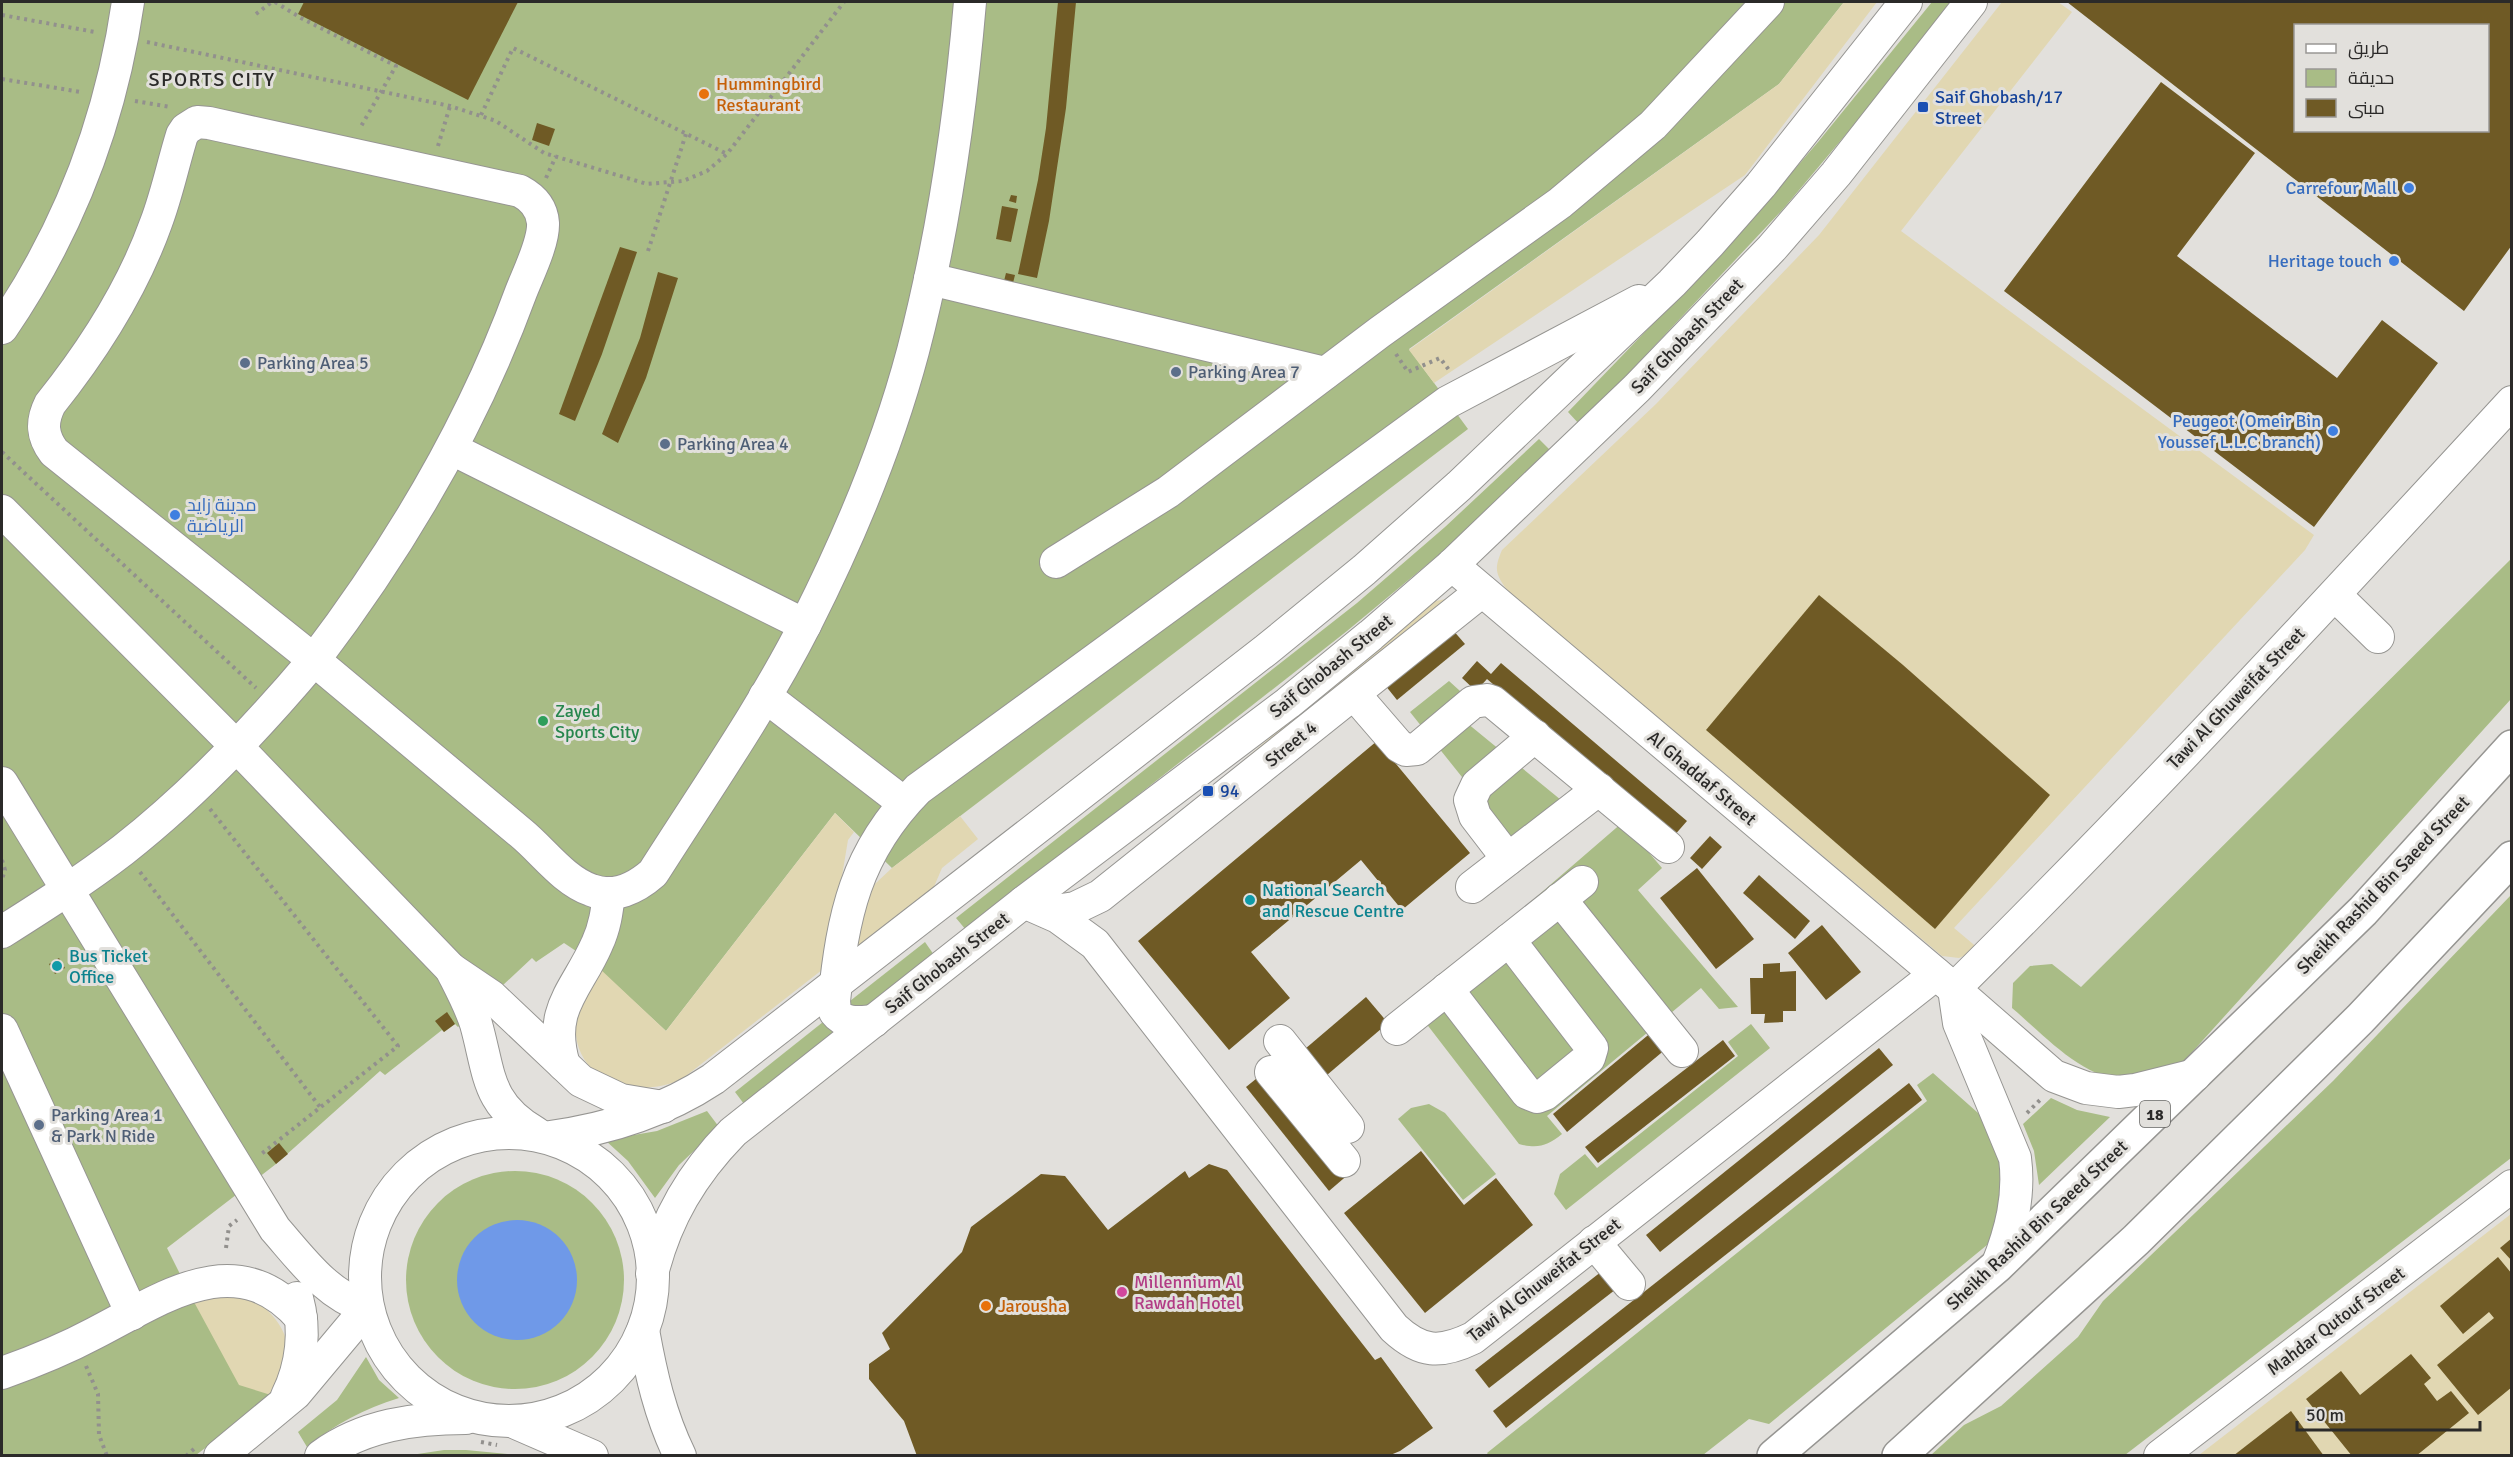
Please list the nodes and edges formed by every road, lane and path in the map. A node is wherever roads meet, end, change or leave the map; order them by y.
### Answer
1 (128, 2) edge
2 (274, 2) edge
3 (844, 2) edge
4 (970, 2) edge
5 (1768, 2) edge
6 (1906, 2) edge
7 (1971, 2) edge
8 (282, 3) edge
9 (256, 14) dead end
10 (2, 15) edge
11 (123, 37) junction
12 (382, 91) junction
13 (450, 106) junction
14 (481, 115) junction
15 (686, 134) junction
16 (346, 153) junction
17 (727, 154) junction
18 (430, 172) junction
19 (670, 184) junction
20 (648, 251) dead end
21 (930, 279) junction
22 (1672, 283) junction
23 (2, 328) edge
24 (1325, 374) junction
25 (2511, 402) edge
26 (452, 449) junction
27 (2, 452) edge
28 (2, 512) edge
29 (1056, 562) dead end
30 (1452, 565) junction
31 (1482, 591) junction
32 (2335, 595) junction
33 (805, 626) junction
34 (2378, 637) dead end
35 (314, 660) junction
36 (1354, 694) junction
37 (263, 695) dead end
38 (765, 696) junction
39 (1535, 736) junction
40 (236, 746) junction
41 (2511, 747) edge
42 (2, 783) edge
43 (193, 789) junction
44 (1599, 789) junction
45 (904, 803) junction
46 (1668, 847) dead end
47 (123, 849) junction
48 (1508, 859) junction
49 (2, 860) edge
50 (2509, 862) edge
51 (2, 879) edge
52 (1472, 887) dead end
53 (68, 890) junction
54 (609, 893) junction
55 (1100, 896) junction
56 (1036, 907) junction
57 (2, 932) edge
58 (1509, 940) junction
59 (1095, 944) junction
60 (451, 969) junction
61 (1945, 981) junction
62 (836, 984) junction
63 (1447, 989) junction
64 (873, 1021) junction
65 (1396, 1029) dead end
66 (2, 1030) edge
67 (1280, 1041) dead end
68 (1682, 1051) dead end
69 (564, 1065) junction
70 (1271, 1072) dead end
71 (2195, 1075) junction
72 (2058, 1078) junction
73 (320, 1107) junction
74 (664, 1107) junction
75 (1348, 1127) dead end
76 (2005, 1130) junction
77 (543, 1135) junction
78 (1344, 1161) dead end
79 (240, 1170) junction
80 (2511, 1186) edge
81 (275, 1229) junction
82 (1594, 1242) junction
83 (1997, 1266) junction
84 (652, 1274) junction
85 (1629, 1284) dead end
86 (367, 1308) junction
87 (132, 1314) junction
88 (301, 1318) junction
89 (643, 1330) junction
90 (76, 1343) junction
91 (2, 1374) edge
92 (282, 1405) junction
93 (469, 1418) junction
94 (516, 1423) junction
95 (107, 1455) edge
96 (220, 1455) edge
97 (321, 1455) edge
98 (592, 1455) edge
99 (680, 1455) edge
100 (1774, 1455) edge
101 (1899, 1455) edge
102 (2160, 1455) edge

1 - 11 street
2 - 8 path
2 - 9 path
3 - 17 path
4 - 21 street
5 - 24 street
6 - 22 street
7 - 30 street, Saif Ghobash Street
8 - 12 path
10 - 11 path
11 - 12 path
11 - 23 street
12 - 13 path
12 - 16 path
13 - 14 path
13 - 18 path
14 - 15 path
14 - 19 path
15 - 17 path
15 - 19 path
16 - 18 street
16 - 35 street
17 - 19 path
18 - 26 street
19 - 20 path
21 - 24 street
21 - 33 street
22 - 45 street
22 - 62 street
24 - 29 street
25 - 32 street, Tawi Al Ghuweifat Street
26 - 33 street
26 - 35 street
27 - 37 path
28 - 40 street
30 - 31 street, Al Ghaddaf Street
30 - 56 street, Saif Ghobash Street
31 - 36 street, Street 4
31 - 61 street, Al Ghaddaf Street
32 - 34 street
32 - 61 street, Tawi Al Ghuweifat Street
33 - 38 street
35 - 40 street
35 - 54 street
36 - 39 street
36 - 55 street, Street 4
38 - 45 street
38 - 54 street
39 - 44 street
39 - 48 street
40 - 43 street
40 - 60 street
41 - 71 main road, Sheikh Rashid Bin Saeed Street / 18
42 - 53 street
43 - 47 street
43 - 73 path
44 - 46 street
44 - 48 street
45 - 62 street
47 - 53 street
47 - 73 path
48 - 52 street
49 - 51 path
50 - 101 main road
53 - 57 street
53 - 79 street
54 - 69 street
55 - 56 street, Street 4
55 - 59 street
56 - 59 street, Tawi Al Ghuweifat Street
56 - 64 street, Saif Ghobash Street
58 - 63 street
58 - 63 street
58 - 68 street
59 - 82 street, Tawi Al Ghuweifat Street
60 - 69 street
60 - 77 street
61 - 72 street, Al Ghaddaf Street
61 - 76 street
61 - 82 street, Tawi Al Ghuweifat Street
62 - 64 street
62 - 74 street
63 - 65 street
64 - 84 street, Saif Ghobash Street
66 - 87 street
67 - 75 street
69 - 74 street
70 - 78 street
71 - 72 street, Al Ghaddaf Street
71 - 83 main road, Sheikh Rashid Bin Saeed Street / 18
72 - 76 path
73 - 79 path
74 - 77 street
76 - 83 street
77 - 84 street
77 - 86 street
79 - 81 street
80 - 102 street, Mahdar Qutouf Street
81 - 86 street
81 - 88 street
82 - 85 street
83 - 100 main road, Sheikh Rashid Bin Saeed Street / 18
84 - 89 street
86 - 92 street
86 - 93 street
87 - 88 street
87 - 90 street
88 - 92 street
89 - 94 street
89 - 99 street
90 - 91 street
90 - 95 path
92 - 96 street
93 - 94 street
93 - 97 street
94 - 98 street

